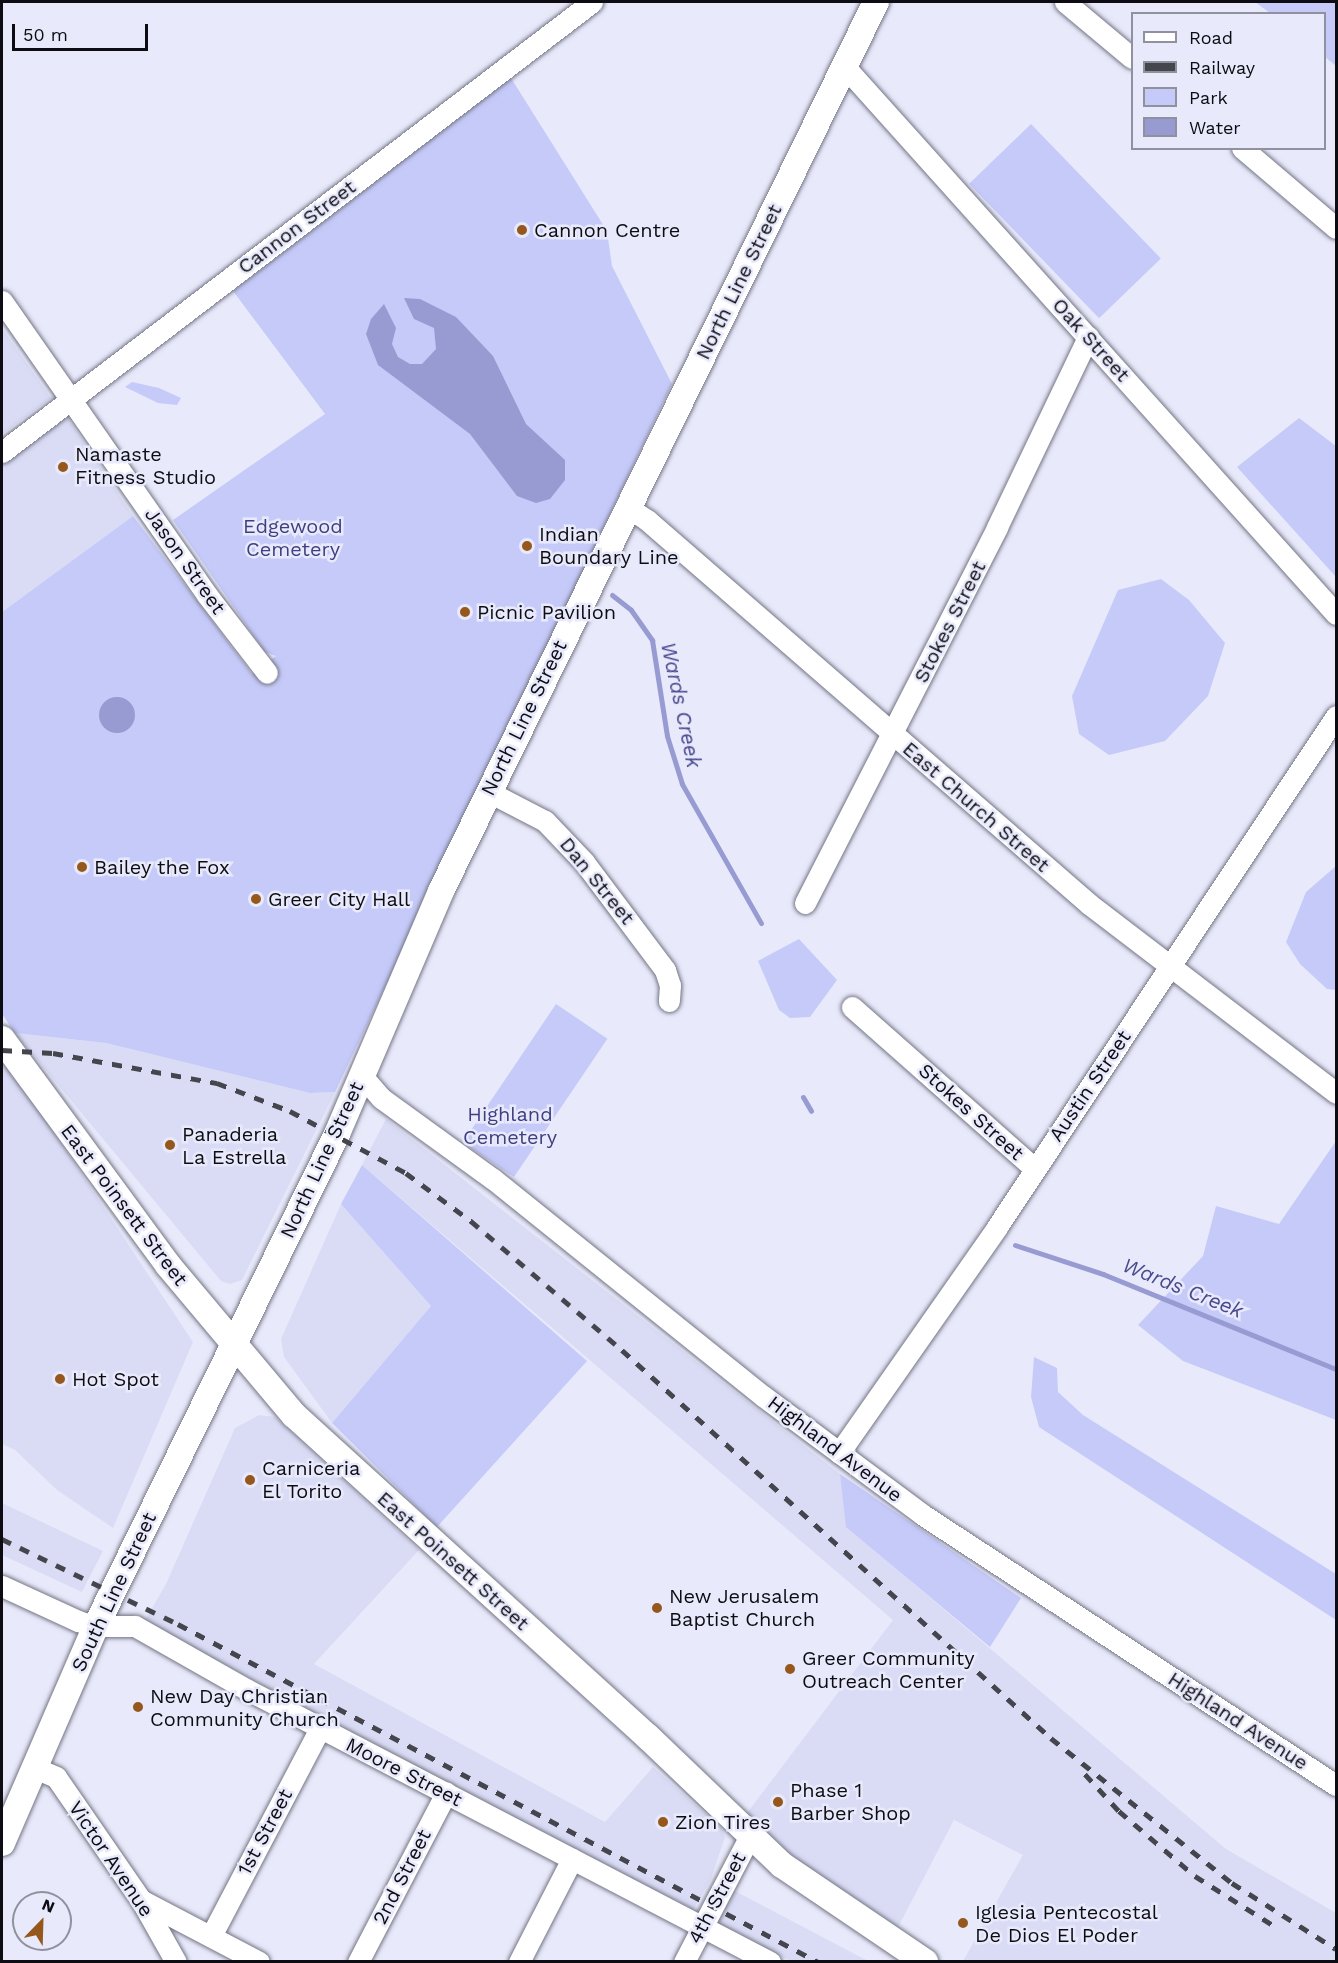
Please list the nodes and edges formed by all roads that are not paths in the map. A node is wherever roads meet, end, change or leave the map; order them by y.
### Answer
1 (592, 2) edge
2 (876, 2) edge
3 (1065, 2) edge
4 (1131, 57) edge
5 (845, 67) junction
6 (1245, 150) edge
7 (1333, 218) edge
8 (2, 301) edge
9 (1088, 337) junction
10 (71, 399) junction
11 (2, 452) edge
12 (627, 507) junction
13 (1336, 614) edge
14 (267, 673) dead end
15 (1336, 716) edge
16 (893, 735) junction
17 (489, 792) junction
18 (805, 903) dead end
19 (1168, 968) junction
20 (669, 1000) dead end
21 (852, 1007) dead end
22 (2, 1039) edge
23 (362, 1076) junction
24 (1336, 1093) edge
25 (1035, 1169) junction
26 (232, 1344) junction
27 (839, 1453) junction
28 (2, 1586) edge
29 (96, 1626) junction
30 (320, 1728) junction
31 (35, 1768) junction
32 (1336, 1785) edge
33 (446, 1793) junction
34 (751, 1834) junction
35 (2, 1843) edge
36 (572, 1859) junction
37 (141, 1900) junction
38 (702, 1926) junction
39 (211, 1936) junction
40 (176, 1962) edge
41 (259, 1962) edge
42 (358, 1962) edge
43 (519, 1962) edge
44 (684, 1962) edge
45 (770, 1962) edge
46 (925, 1962) edge

1 - 10 street, Cannon Street
2 - 5 main road, North Line Street
3 - 4 street
5 - 9 street, Oak Street
5 - 12 main road, North Line Street
6 - 7 street
8 - 10 street, Jason Street
9 - 13 street, Oak Street
9 - 16 street, Stokes Street
10 - 11 street, Cannon Street
10 - 14 street, Jason Street
12 - 16 street, East Church Street
12 - 17 main road, North Line Street
15 - 19 street, Austin Street
16 - 18 street, Stokes Street
16 - 19 street, East Church Street
17 - 20 street, Dan Street
17 - 23 main road, North Line Street
19 - 24 street, East Church Street
19 - 25 street, Austin Street
21 - 25 street, Stokes Street
22 - 26 main road, East Poinsett Street
23 - 26 main road, North Line Street
23 - 27 street, Highland Avenue
25 - 27 street, Austin Street
26 - 29 main road, South Line Street
26 - 34 main road, East Poinsett Street
27 - 32 street, Highland Avenue
28 - 29 street, Moore Street
29 - 30 street, Moore Street
29 - 31 main road, South Line Street
30 - 33 street, Moore Street
30 - 39 street, 1st Street
31 - 35 main road, South Line Street
31 - 37 street, Victor Avenue
33 - 36 street, Moore Street
33 - 42 street, 2nd Street
34 - 38 street, 4th Street
34 - 46 main road, East Poinsett Street
36 - 38 street, Moore Street
36 - 43 street
37 - 39 street
37 - 40 street, Victor Avenue
38 - 44 street, 4th Street
38 - 45 street, Moore Street
39 - 41 street

